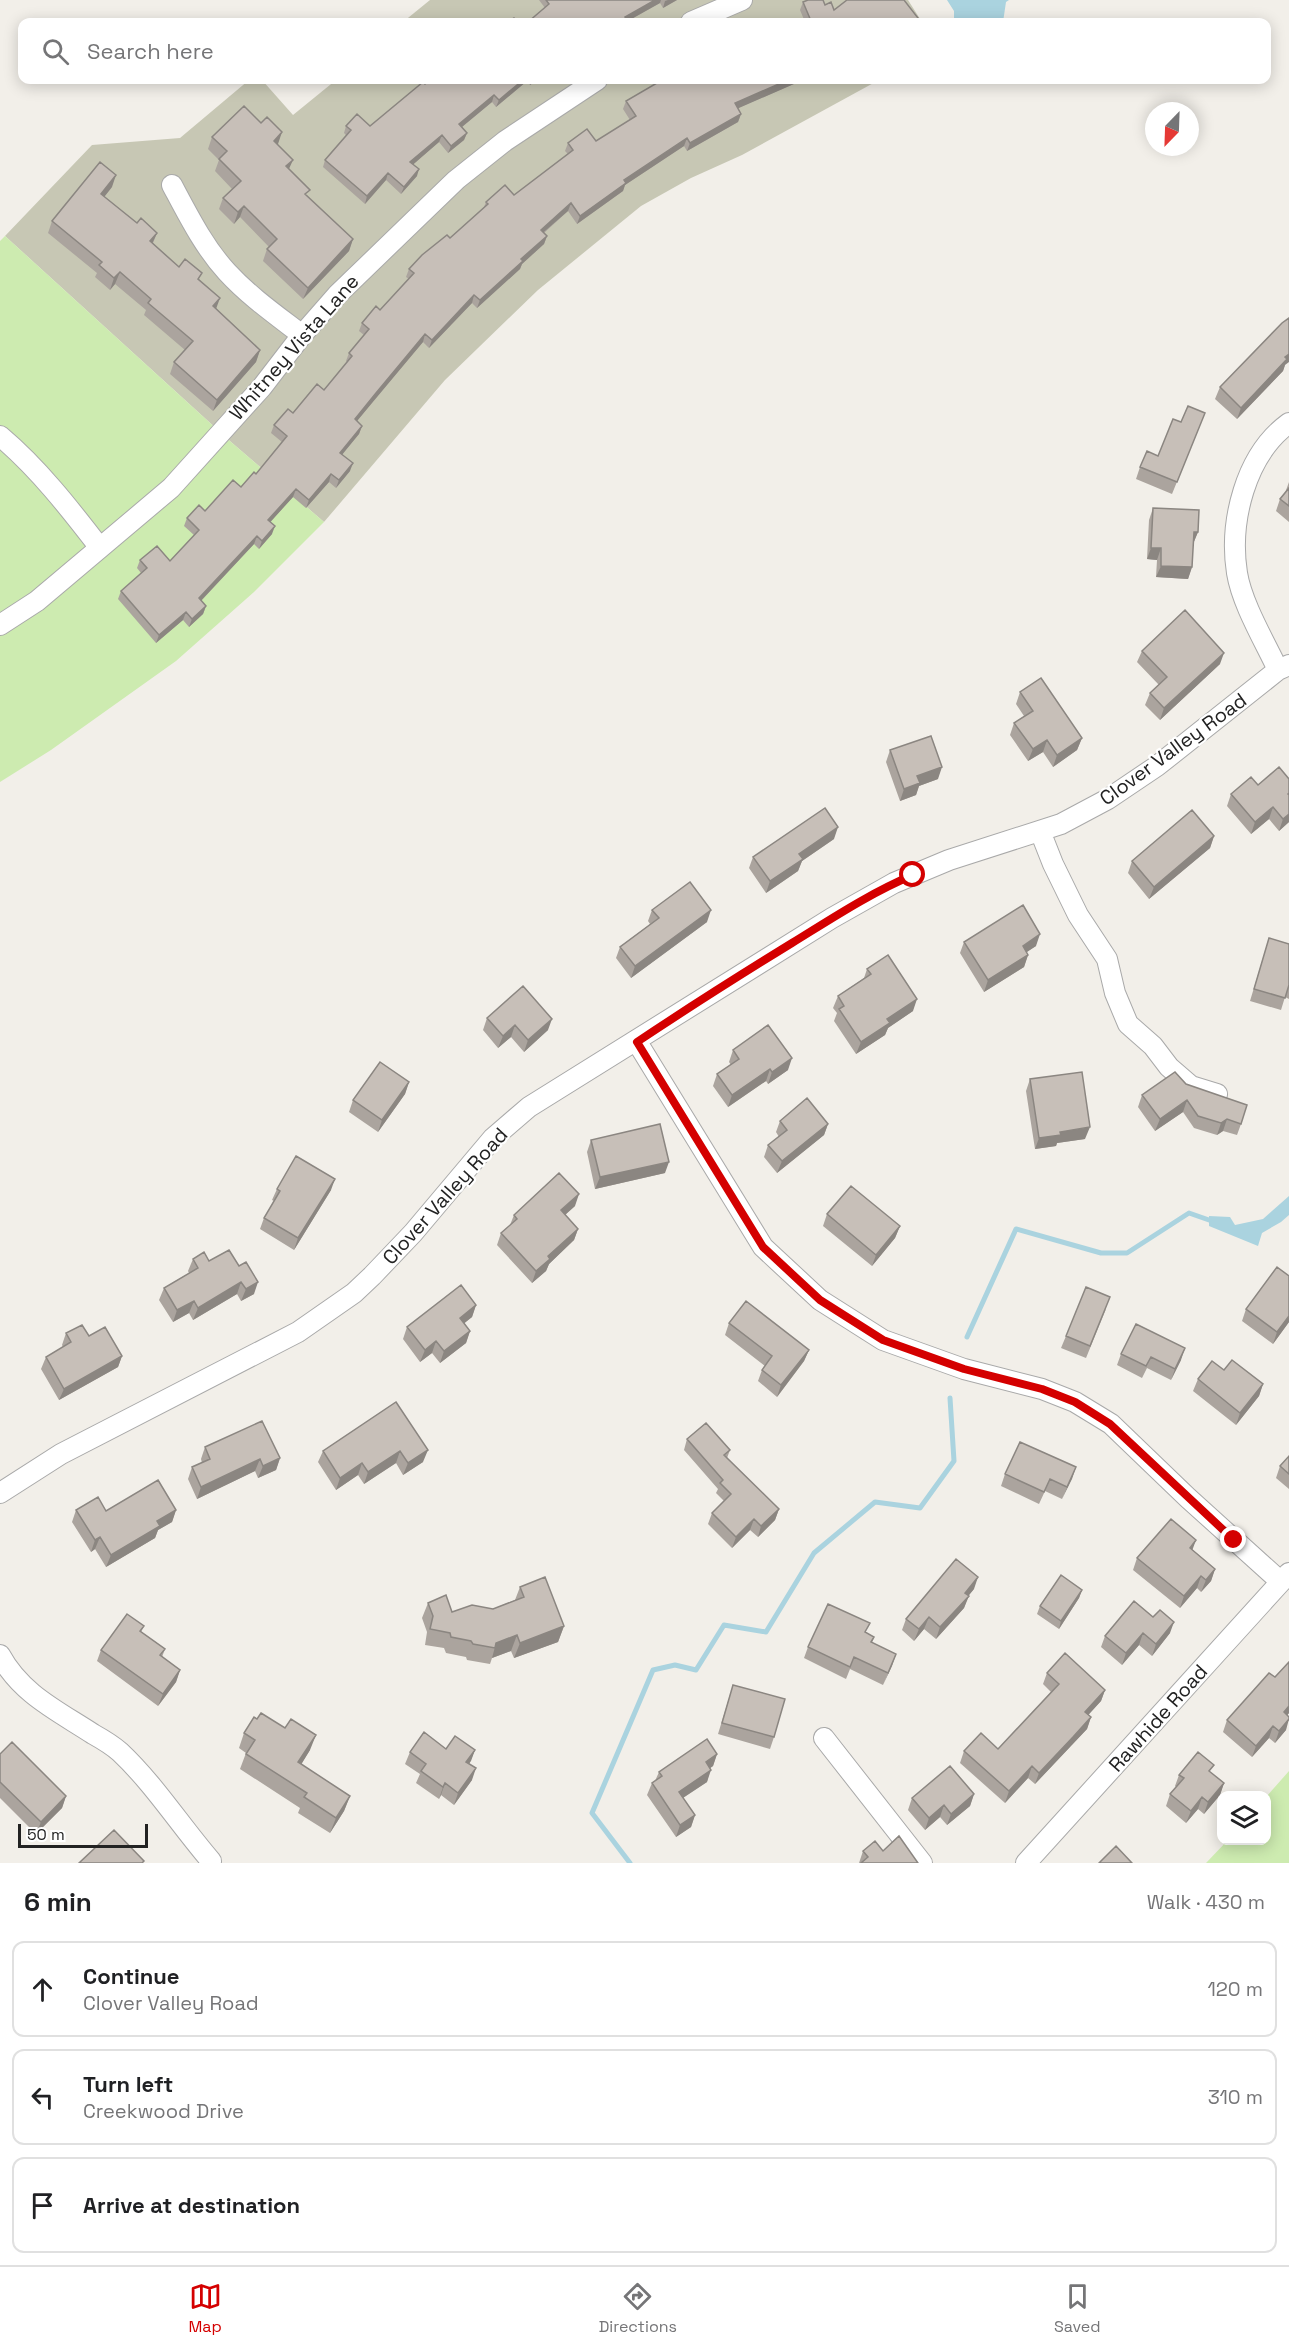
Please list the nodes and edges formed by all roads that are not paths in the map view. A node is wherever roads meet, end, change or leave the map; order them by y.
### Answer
1 (742, 0) edge
2 (700, 18) edge
3 (591, 84) edge
4 (172, 186) dead end
5 (302, 335) junction
6 (1289, 423) edge
7 (0, 436) edge
8 (100, 548) junction
9 (0, 624) edge
10 (1284, 668) edge
11 (1040, 831) junction
12 (637, 1042) junction
13 (1217, 1094) edge
14 (0, 1492) edge
15 (1285, 1577) edge
16 (0, 1655) edge
17 (824, 1738) dead end
18 (217, 1862) edge
19 (922, 1863) edge
20 (1026, 1863) edge

1 - 2 street
3 - 5 street, Whitney Vista Lane
4 - 5 street
5 - 8 street, Whitney Vista Lane
6 - 10 street
7 - 8 street
8 - 9 street, Whitney Vista Lane
10 - 11 street, Clover Valley Road
11 - 12 street, Clover Valley Road
11 - 13 street
12 - 14 street, Clover Valley Road
12 - 15 street
15 - 20 street, Rawhide Road
16 - 18 street
17 - 19 street

